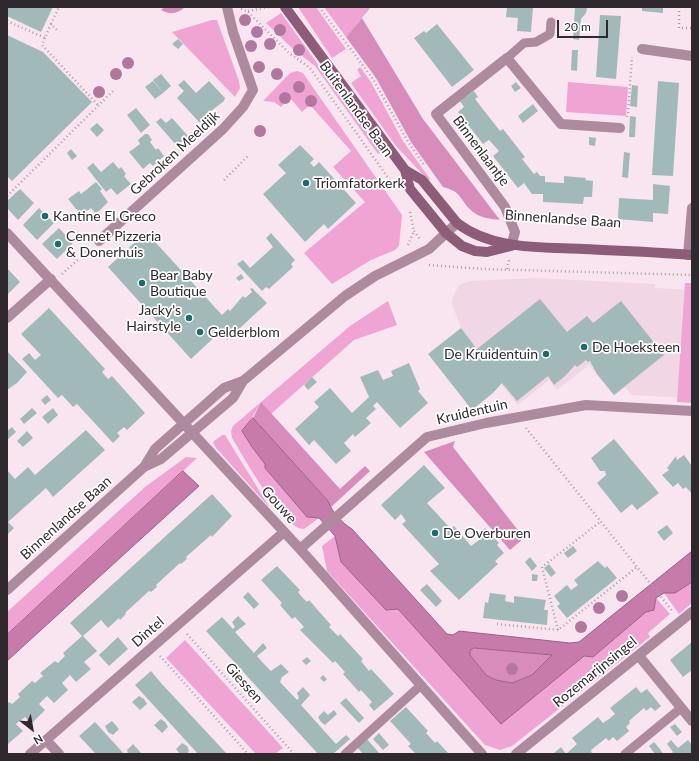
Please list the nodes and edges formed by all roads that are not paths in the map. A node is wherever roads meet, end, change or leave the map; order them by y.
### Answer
1 (227, 7) edge
2 (285, 7) edge
3 (551, 22) dead end
4 (642, 49) road end
5 (692, 56) edge
6 (507, 58) junction
7 (620, 128) road end
8 (405, 170) junction
9 (692, 208) edge
10 (457, 224) junction
11 (7, 233) edge
12 (446, 233) junction
13 (99, 241) road end
14 (511, 246) junction
15 (690, 255) edge
16 (52, 279) junction
17 (7, 318) edge
18 (243, 381) junction
19 (692, 411) edge
20 (185, 423) junction
21 (193, 432) junction
22 (144, 467) junction
23 (284, 532) junction
24 (300, 549) junction
25 (7, 590) edge
26 (692, 612) edge
27 (638, 656) junction
28 (421, 684) junction
29 (681, 708) junction
30 (692, 721) edge
31 (46, 740) junction
32 (30, 754) edge
33 (59, 754) edge
34 (345, 754) edge
35 (482, 754) edge
36 (516, 754) edge
37 (625, 754) edge

1 - 13 street, Gebroken Meeldijk
2 - 8 street, Buitenlandse Baan
3 - 6 lane
4 - 5 street
6 - 7 street
6 - 14 street, Binnenlaantje
8 - 10 street, Buitenlandse Baan
8 - 12 street, Buitenlandse Baan
9 - 15 street
10 - 12 street, Binnenlandse Baan
10 - 14 street, Binnenlandse Baan
11 - 16 street, Gouwe
12 - 14 street, Binnenlandse Baan
12 - 18 street, Binnenlandse Baan
14 - 15 street, Binnenlandse Baan
16 - 17 street
16 - 20 street, Gouwe
18 - 20 street, Binnenlandse Baan
18 - 21 street, Binnenlandse Baan
19 - 24 street, Kruidentuin
20 - 21 street, Gouwe
20 - 22 street, Binnenlandse Baan
21 - 22 street, Binnenlandse Baan
21 - 23 street, Gouwe
22 - 25 street, Binnenlandse Baan
23 - 24 street, Gouwe
23 - 31 street, Dintel
24 - 28 street, Gouwe
26 - 27 street, Rozemarijnsingel
27 - 29 street
27 - 36 street, Rozemarijnsingel
28 - 34 lane
28 - 35 street, Gouwe
29 - 30 street
29 - 37 lane
31 - 32 street, Dintel
31 - 33 street

